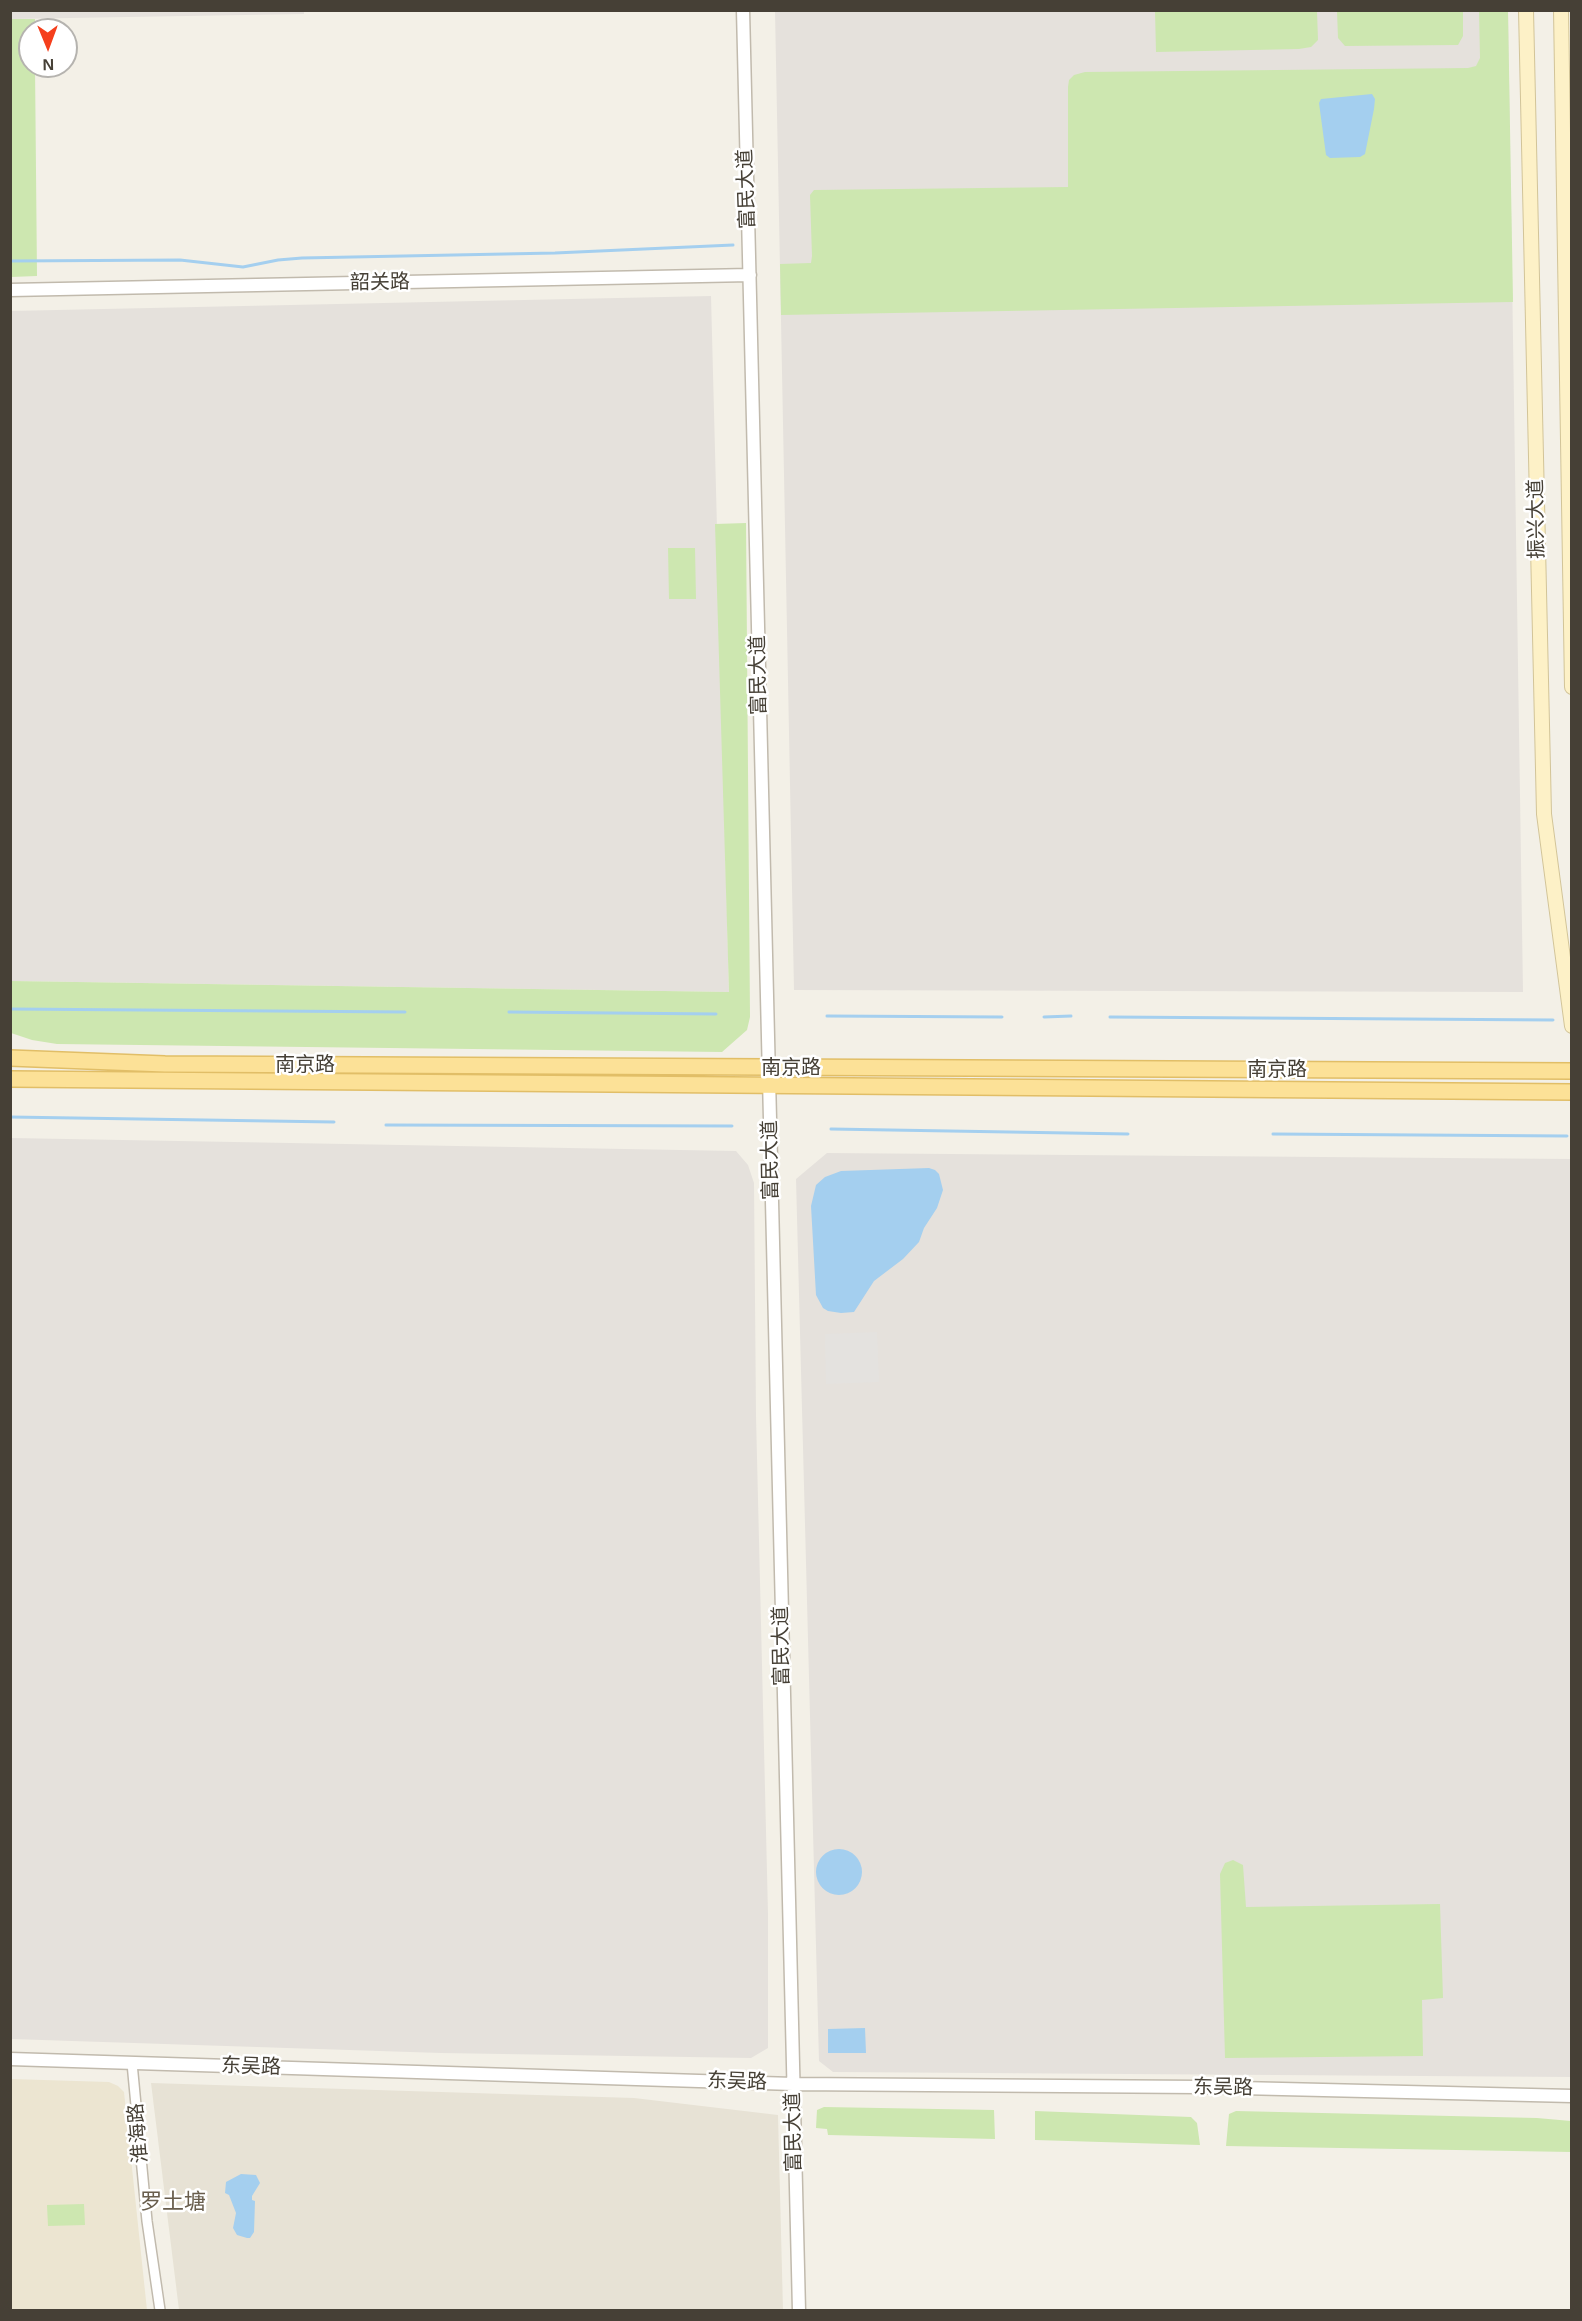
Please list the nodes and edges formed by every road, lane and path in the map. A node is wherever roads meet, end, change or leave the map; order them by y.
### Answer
1 (743, 10) edge
2 (1526, 10) edge
3 (1561, 10) edge
4 (750, 275) junction
5 (10, 290) edge
6 (1572, 687) edge
7 (1572, 1026) edge
8 (10, 1058) edge
9 (768, 1068) junction
10 (1572, 1071) edge
11 (10, 1079) edge
12 (769, 1085) junction
13 (1572, 1092) edge
14 (10, 2059) edge
15 (132, 2063) junction
16 (793, 2084) junction
17 (1572, 2096) edge
18 (160, 2310) edge
19 (799, 2310) edge

1 - 4 street, 富民大道
2 - 7 main road, 振兴大道
3 - 6 main road, 振兴大道
4 - 5 street, 韶关路
4 - 9 street, 富民大道
8 - 9 main road, 南京路
9 - 10 main road, 南京路
9 - 12 street, 富民大道
11 - 12 main road, 南京路
12 - 13 main road, 南京路
12 - 16 street, 富民大道
14 - 15 street, 东吴路
15 - 16 street, 东吴路
15 - 18 street, 淮海路
16 - 17 street, 东吴路
16 - 19 street, 富民大道

